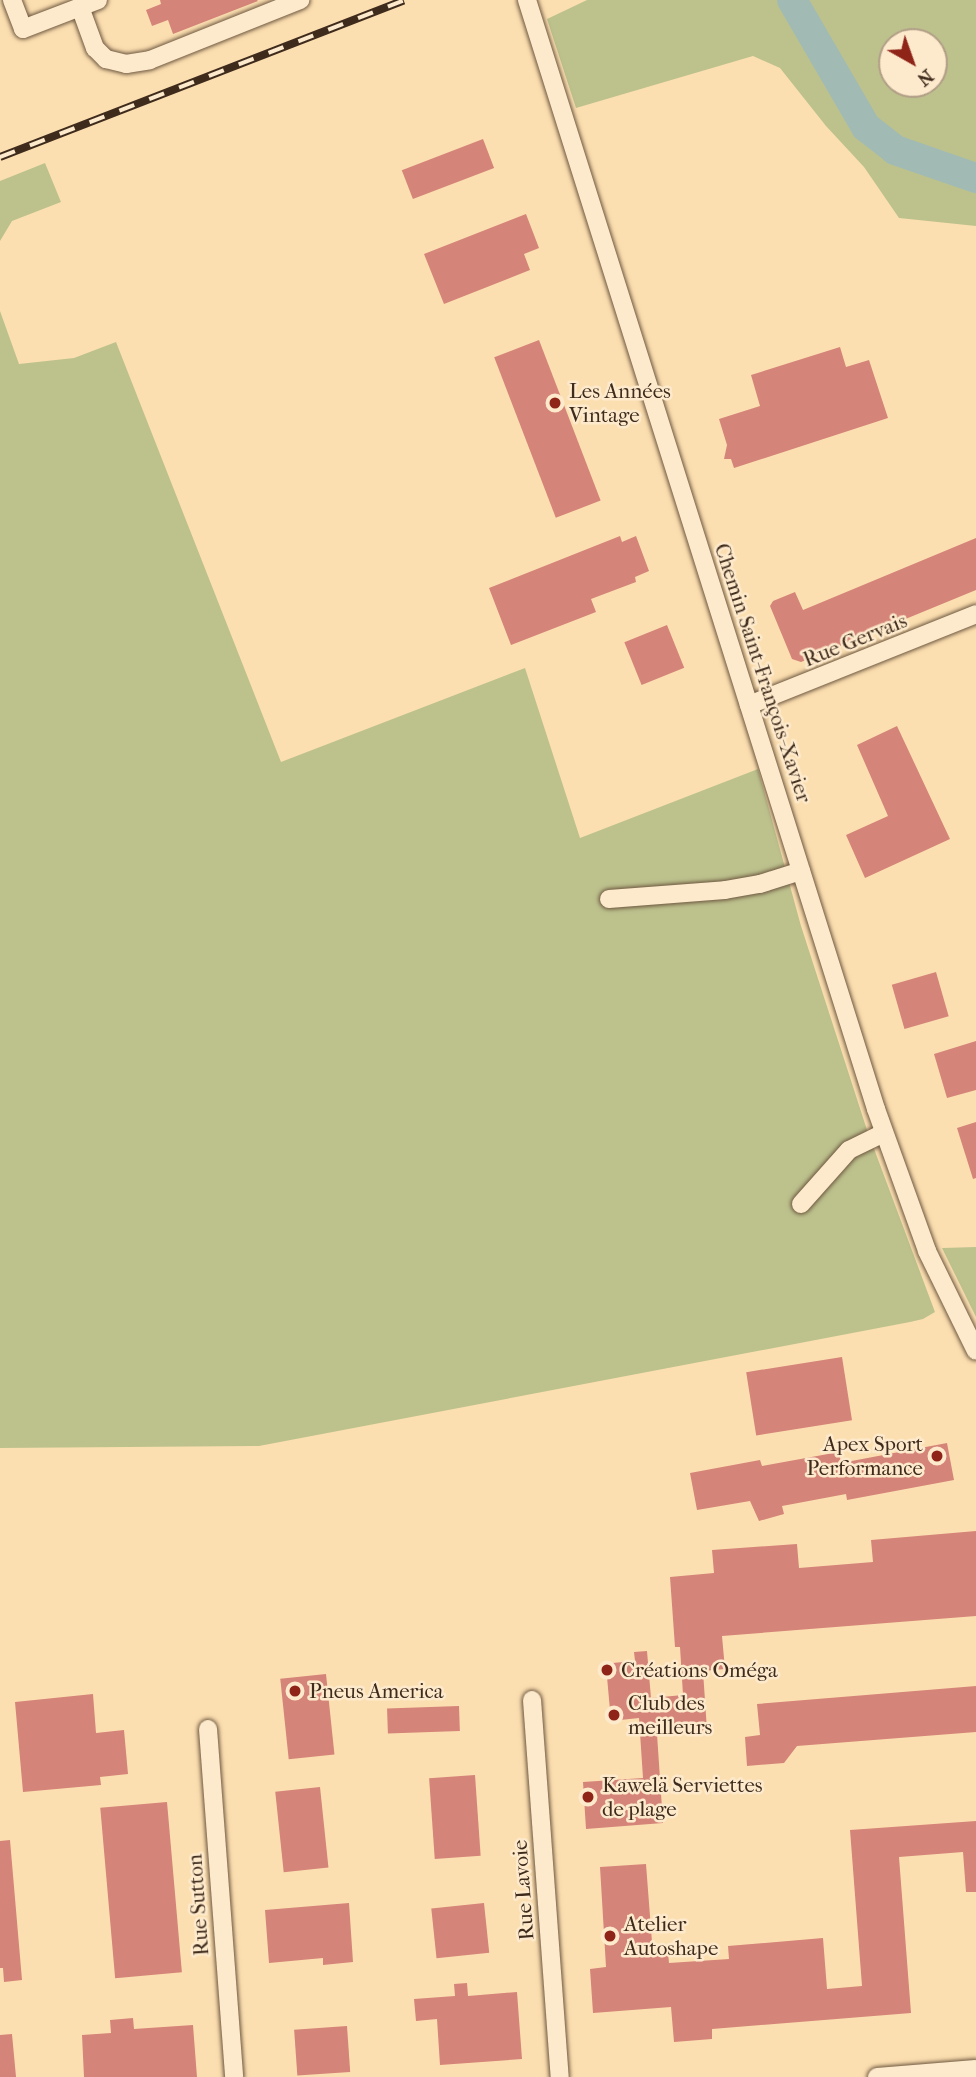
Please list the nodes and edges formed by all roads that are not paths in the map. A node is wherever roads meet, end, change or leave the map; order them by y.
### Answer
1 (12, 0) edge
2 (98, 0) edge
3 (300, 0) edge
4 (527, 0) edge
5 (80, 7) junction
6 (976, 614) edge
7 (749, 705) junction
8 (801, 870) junction
9 (609, 899) dead end
10 (884, 1133) junction
11 (801, 1204) dead end
12 (976, 1352) edge
13 (533, 1700) dead end
14 (208, 1729) dead end
15 (976, 2069) edge
16 (234, 2077) edge
17 (560, 2077) edge
18 (877, 2077) edge

1 - 5 street
2 - 5 street
3 - 5 street
4 - 7 street, Chemin Saint-François-Xavier
6 - 7 street, Rue Gervais
7 - 8 street, Chemin Saint-François-Xavier
8 - 9 street
8 - 10 street, Chemin Saint-François-Xavier
10 - 11 street
10 - 12 street, Chemin Saint-François-Xavier
13 - 17 street, Rue Lavoie
14 - 16 street, Rue Sutton
15 - 18 street

